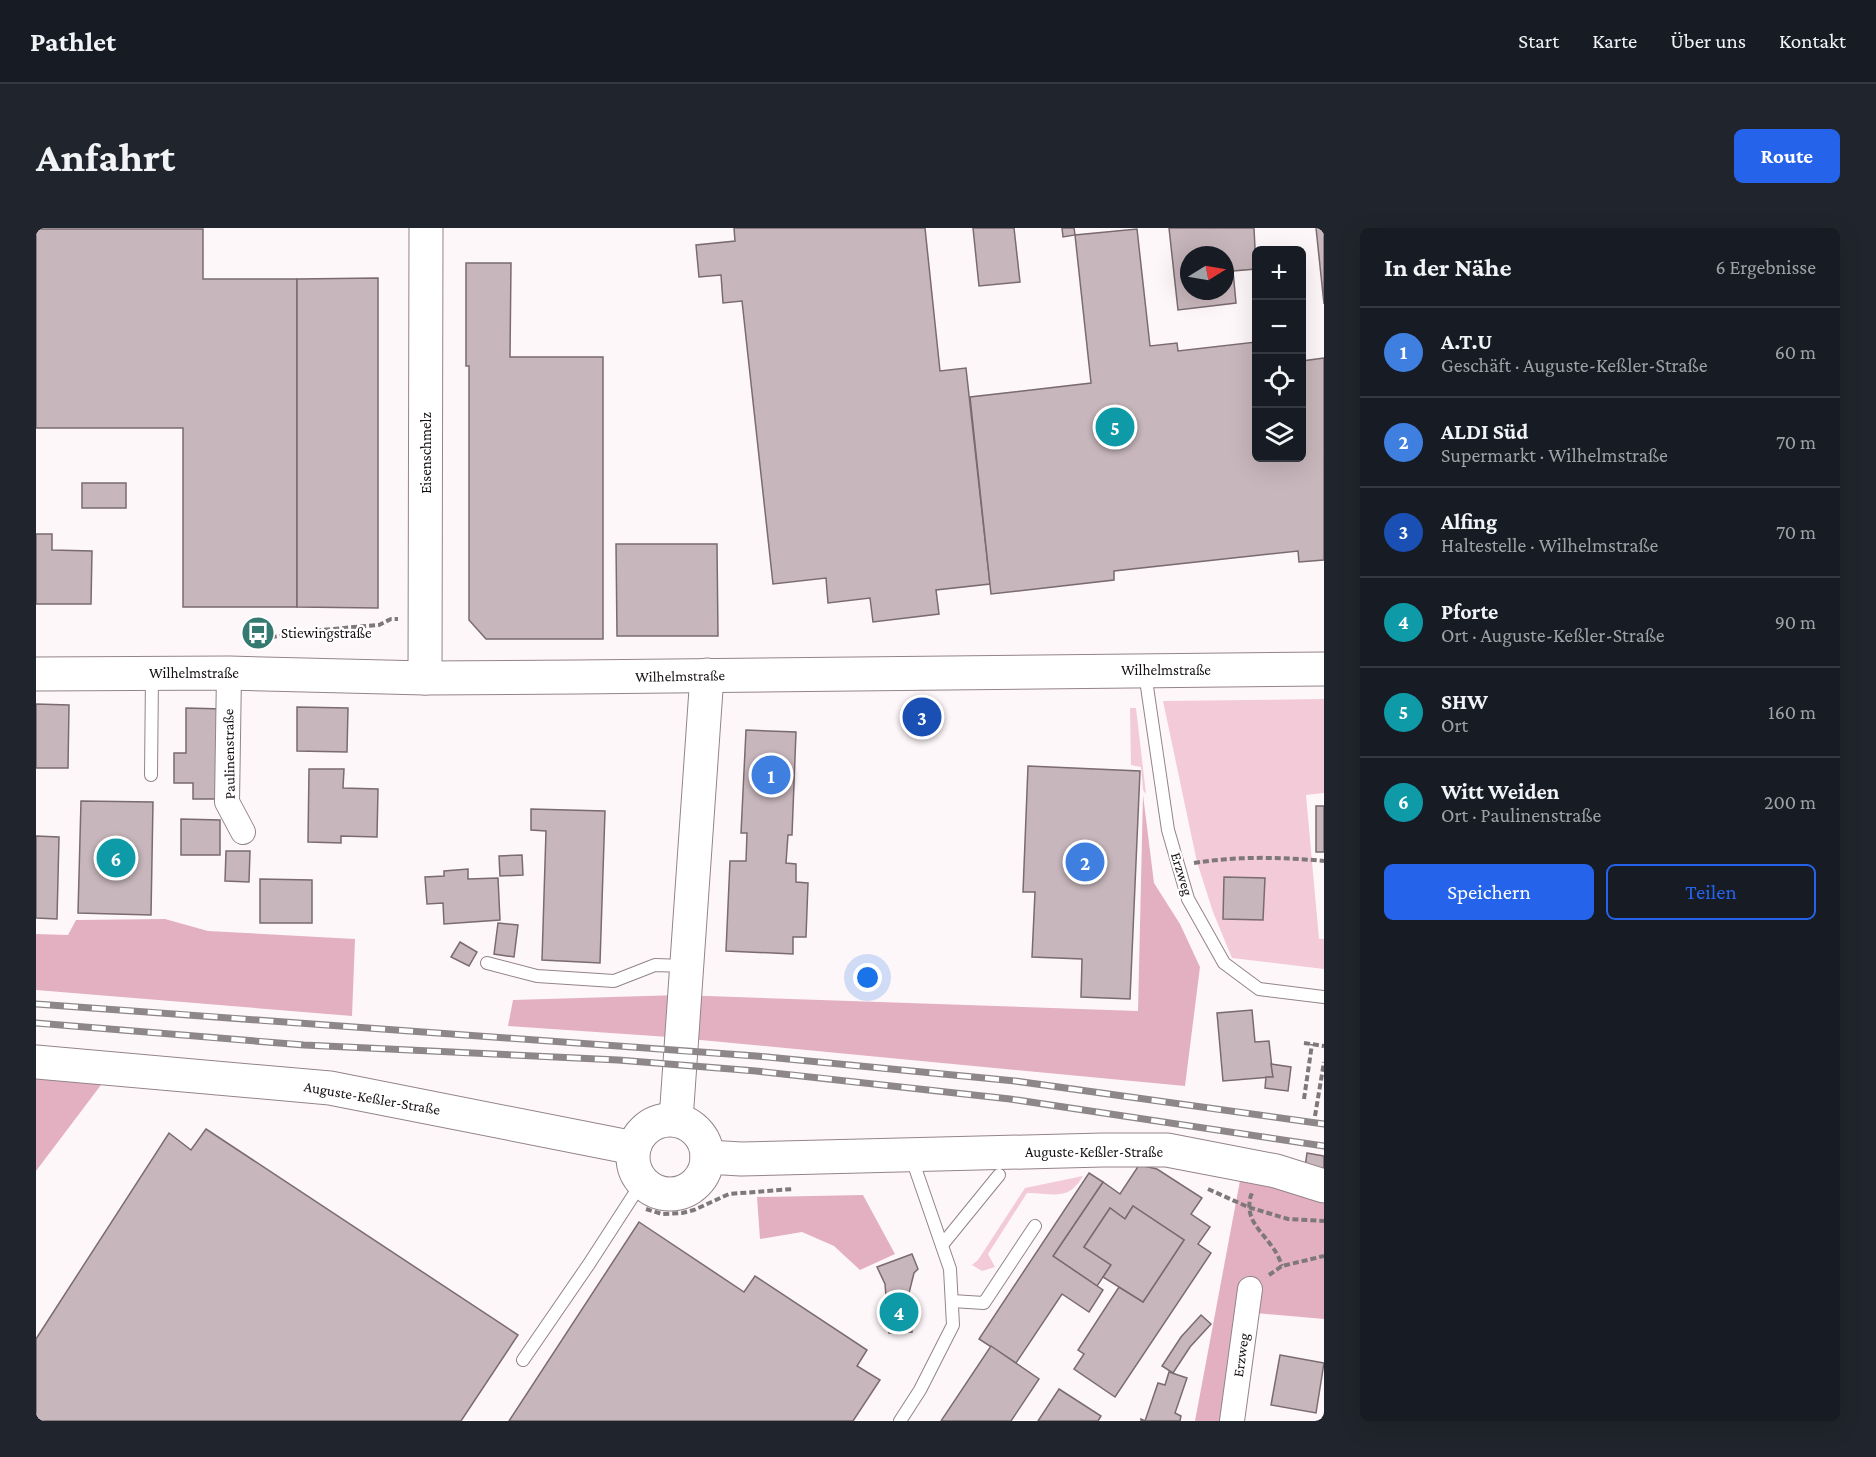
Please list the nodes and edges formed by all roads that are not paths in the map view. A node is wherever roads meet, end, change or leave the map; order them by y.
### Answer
1 (426, 228) edge
2 (1324, 669) edge
3 (1145, 670) junction
4 (229, 673) junction
5 (36, 674) edge
6 (152, 674) junction
7 (707, 675) junction
8 (425, 678) junction
9 (151, 775) dead end
10 (243, 832) dead end
11 (487, 963) dead end
12 (685, 966) junction
13 (1324, 998) edge
14 (36, 1062) edge
15 (676, 1120) junction
16 (634, 1148) junction
17 (910, 1155) junction
18 (707, 1157) junction
19 (999, 1175) dead end
20 (644, 1184) junction
21 (1324, 1186) edge
22 (1035, 1226) dead end
23 (942, 1245) junction
24 (1250, 1289) dead end
25 (952, 1301) junction
26 (523, 1360) dead end
27 (900, 1421) edge
28 (1232, 1421) edge

1 - 8 street, Eisenschmelz
2 - 3 street, Wilhelmstraße
3 - 7 street, Wilhelmstraße
3 - 13 lane, Erzweg
4 - 6 street, Wilhelmstraße
4 - 8 street, Wilhelmstraße
4 - 10 street, Paulinenstraße
5 - 6 street, Wilhelmstraße
6 - 9 lane
7 - 8 street, Wilhelmstraße
7 - 12 street
11 - 12 lane
12 - 15 street
14 - 16 street, Auguste-Keßler-Straße
15 - 16 street
15 - 18 street
16 - 20 street
17 - 18 street, Auguste-Keßler-Straße
17 - 21 street, Auguste-Keßler-Straße
17 - 23 lane
18 - 20 street
19 - 23 lane
20 - 26 lane
22 - 25 lane
23 - 25 lane
24 - 28 street, Erzweg
25 - 27 lane

